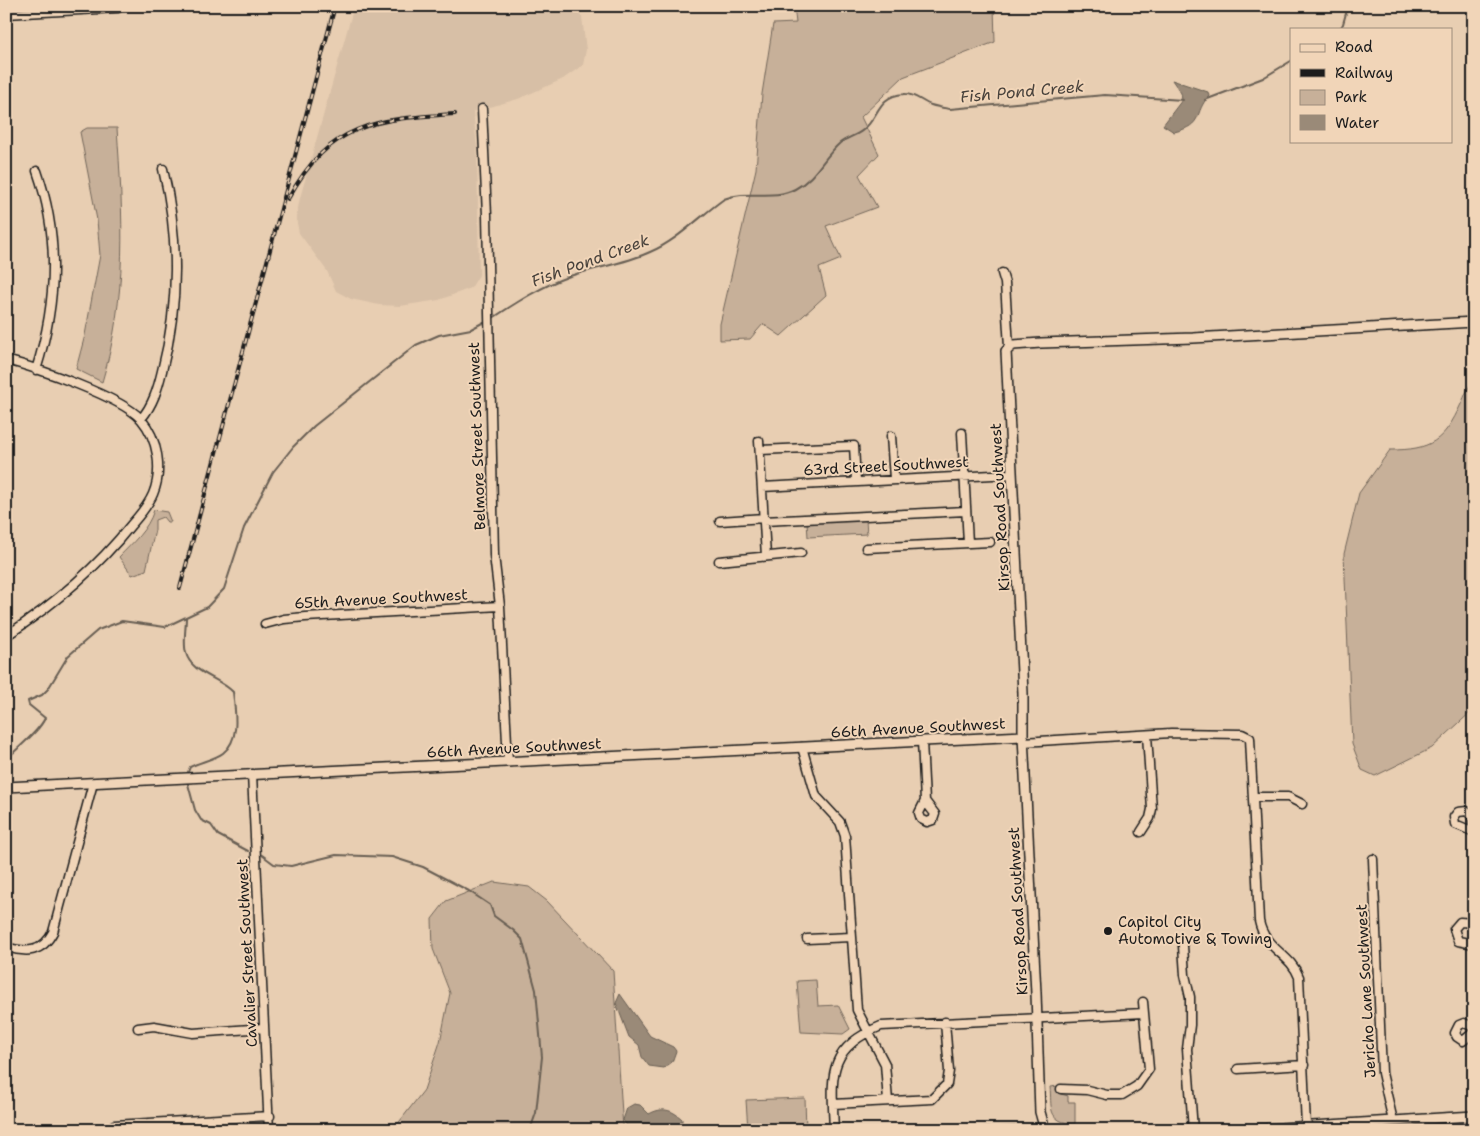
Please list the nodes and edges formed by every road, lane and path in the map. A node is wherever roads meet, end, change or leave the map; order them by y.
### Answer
1 (118, 8) dead end
2 (6, 14) edge
3 (482, 109) dead end
4 (163, 169) dead end
5 (38, 171) dead end
6 (1002, 273) dead end
7 (1474, 322) edge
8 (1009, 347) junction
9 (6, 360) edge
10 (36, 370) junction
11 (141, 419) junction
12 (962, 433) dead end
13 (891, 436) dead end
14 (759, 441) dead end
15 (760, 450) junction
16 (1012, 474) junction
17 (964, 476) junction
18 (894, 479) junction
19 (856, 482) junction
20 (762, 486) junction
21 (966, 511) junction
22 (764, 520) junction
23 (720, 521) dead end
24 (990, 542) dead end
25 (968, 543) junction
26 (866, 548) dead end
27 (801, 553) dead end
28 (766, 556) junction
29 (719, 561) dead end
30 (500, 606) junction
31 (265, 624) dead end
32 (6, 636) edge
33 (1147, 735) junction
34 (1023, 739) junction
35 (922, 741) junction
36 (802, 747) junction
37 (508, 762) junction
38 (252, 774) junction
39 (93, 783) junction
40 (6, 787) edge
41 (1253, 797) junction
42 (925, 801) dead end
43 (1302, 804) dead end
44 (1474, 825) edge
45 (1141, 832) dead end
46 (1474, 832) edge
47 (1373, 860) dead end
48 (1474, 923) edge
49 (851, 937) junction
50 (807, 939) dead end
51 (1474, 944) edge
52 (1183, 946) dead end
53 (6, 947) edge
54 (1143, 1002) dead end
55 (1144, 1013) junction
56 (1037, 1018) junction
57 (945, 1022) junction
58 (1474, 1027) edge
59 (138, 1028) dead end
60 (264, 1028) junction
61 (867, 1032) junction
62 (1474, 1032) edge
63 (1304, 1065) junction
64 (1238, 1069) dead end
65 (1061, 1089) dead end
66 (888, 1101) junction
67 (833, 1104) junction
68 (270, 1116) junction
69 (1474, 1116) edge
70 (1393, 1121) junction
71 (114, 1125) dead end
72 (1306, 1126) junction
73 (269, 1130) edge
74 (834, 1130) edge
75 (1046, 1130) edge
76 (1193, 1130) edge
77 (1248, 1130) edge

1 - 2 street
3 - 30 street, Belmore Street Southwest
4 - 11 street
5 - 10 street
6 - 8 street
7 - 8 street
8 - 16 street, Kirsop Road Southwest
9 - 10 street
10 - 11 street
11 - 32 street
12 - 17 street
13 - 18 street
14 - 15 street
15 - 19 street
15 - 20 street
16 - 17 street, 63rd Street Southwest
16 - 34 street, Kirsop Road Southwest
17 - 18 street, 63rd Street Southwest
17 - 21 street
18 - 19 street, 63rd Street Southwest
19 - 20 street, 63rd Street Southwest
20 - 22 street
21 - 22 street
21 - 25 street
22 - 23 street
22 - 28 street
24 - 25 street
25 - 26 street
27 - 28 street
28 - 29 street
30 - 31 street, 65th Avenue Southwest
30 - 37 street, Belmore Street Southwest
33 - 34 street, 66th Avenue Southwest
33 - 41 street, 66th Avenue Southwest
33 - 45 street
34 - 35 street, 66th Avenue Southwest
34 - 56 street, Kirsop Road Southwest
35 - 36 street, 66th Avenue Southwest
35 - 42 street
36 - 37 street, 66th Avenue Southwest
36 - 49 street
37 - 38 street, 66th Avenue Southwest
38 - 39 street, 66th Avenue Southwest
38 - 60 street, Cavalier Street Southwest
39 - 40 street, 66th Avenue Southwest
39 - 53 street
41 - 43 street
41 - 63 street
44 - 46 street
47 - 70 street, Jericho Lane Southwest
48 - 51 street
49 - 50 street
49 - 61 street
52 - 76 street
54 - 55 street
55 - 56 street
55 - 65 street
56 - 57 street
56 - 75 street, Kirsop Road Southwest
57 - 61 street
57 - 66 street
58 - 62 street
59 - 60 street
60 - 68 street, Cavalier Street Southwest
61 - 66 street
61 - 67 street
63 - 64 street
63 - 72 street
66 - 67 street
67 - 74 street
68 - 71 street
68 - 73 street, Cavalier Street Southwest
69 - 70 street
70 - 72 street
72 - 77 street

